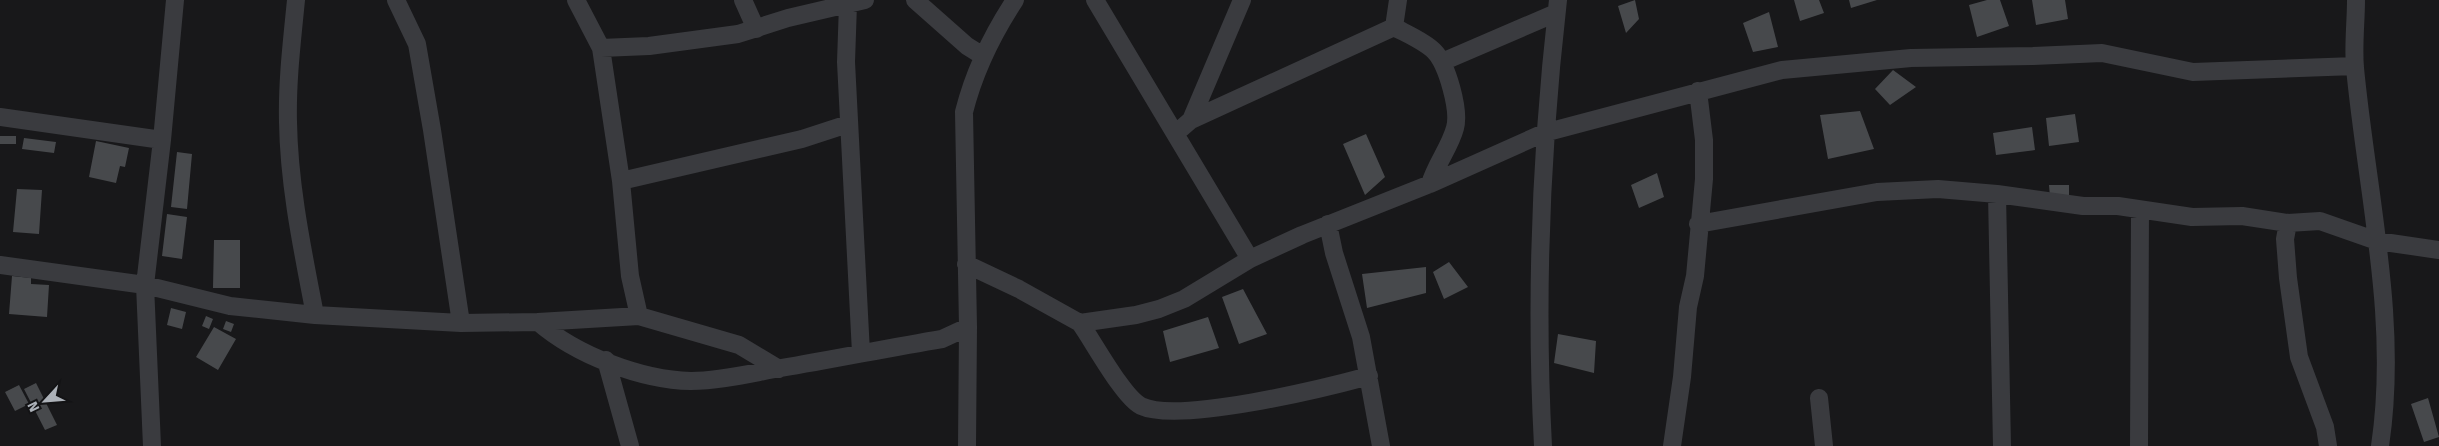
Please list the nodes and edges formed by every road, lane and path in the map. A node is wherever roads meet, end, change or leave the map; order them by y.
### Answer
1 (175, 0) edge
2 (296, 0) edge
3 (396, 0) edge
4 (576, 0) edge
5 (743, 0) edge
6 (865, 0) edge
7 (915, 0) edge
8 (1015, 0) edge
9 (1095, 0) edge
10 (1242, 0) edge
11 (1398, 0) edge
12 (2356, 0) edge
13 (848, 4) junction
14 (1557, 7) edge
15 (1394, 27) junction
16 (756, 29) junction
17 (601, 48) junction
18 (983, 56) junction
19 (1442, 62) junction
20 (2355, 66) junction
21 (1698, 91) junction
22 (0, 117) edge
23 (1190, 120) junction
24 (848, 124) junction
25 (1176, 133) junction
26 (1544, 133) junction
27 (162, 140) junction
28 (621, 181) junction
29 (1430, 184) junction
30 (1998, 194) junction
31 (2140, 210) junction
32 (2288, 223) junction
33 (1328, 224) junction
34 (1698, 224) junction
35 (2377, 241) junction
36 (2439, 250) edge
37 (1250, 259) junction
38 (966, 264) junction
39 (0, 265) edge
40 (145, 285) junction
41 (315, 315) junction
42 (639, 316) junction
43 (461, 322) junction
44 (538, 322) junction
45 (1080, 323) junction
46 (968, 328) junction
47 (861, 353) junction
48 (606, 360) junction
49 (779, 369) junction
50 (1369, 376) junction
51 (1818, 398) dead end
52 (152, 446) edge
53 (630, 446) edge
54 (967, 446) edge
55 (1381, 446) edge
56 (1543, 446) edge
57 (1672, 446) edge
58 (1824, 446) edge
59 (2002, 446) edge
60 (2139, 446) edge
61 (2328, 446) edge
62 (2380, 446) edge

1 - 27 street
2 - 41 street
3 - 43 street
4 - 17 street
5 - 16 street
6 - 13 street
7 - 18 street
8 - 18 street
9 - 25 street
10 - 23 street
11 - 15 street
12 - 20 street
13 - 16 street
13 - 24 street
14 - 19 street
14 - 26 street
15 - 19 street
15 - 23 street
16 - 17 street
17 - 28 street
18 - 38 street
19 - 29 street
20 - 21 street
20 - 35 street
21 - 26 street
21 - 34 street
22 - 27 street
23 - 25 street
24 - 28 street
24 - 47 street
25 - 37 street
26 - 29 street
26 - 56 street
27 - 40 street
28 - 42 street
29 - 33 street
30 - 31 street
30 - 34 street
30 - 59 street
31 - 32 street
31 - 60 street
32 - 35 street
32 - 61 street
33 - 37 street
33 - 50 street
34 - 57 street
35 - 36 street
35 - 62 street
37 - 45 street
38 - 45 street
38 - 46 street
39 - 40 street
40 - 41 street
40 - 52 street
41 - 43 street
42 - 44 street
42 - 49 street
43 - 44 street
44 - 48 street
45 - 50 street
46 - 47 street
46 - 54 street
47 - 49 street
48 - 49 street
48 - 53 street
50 - 55 street
51 - 58 street

